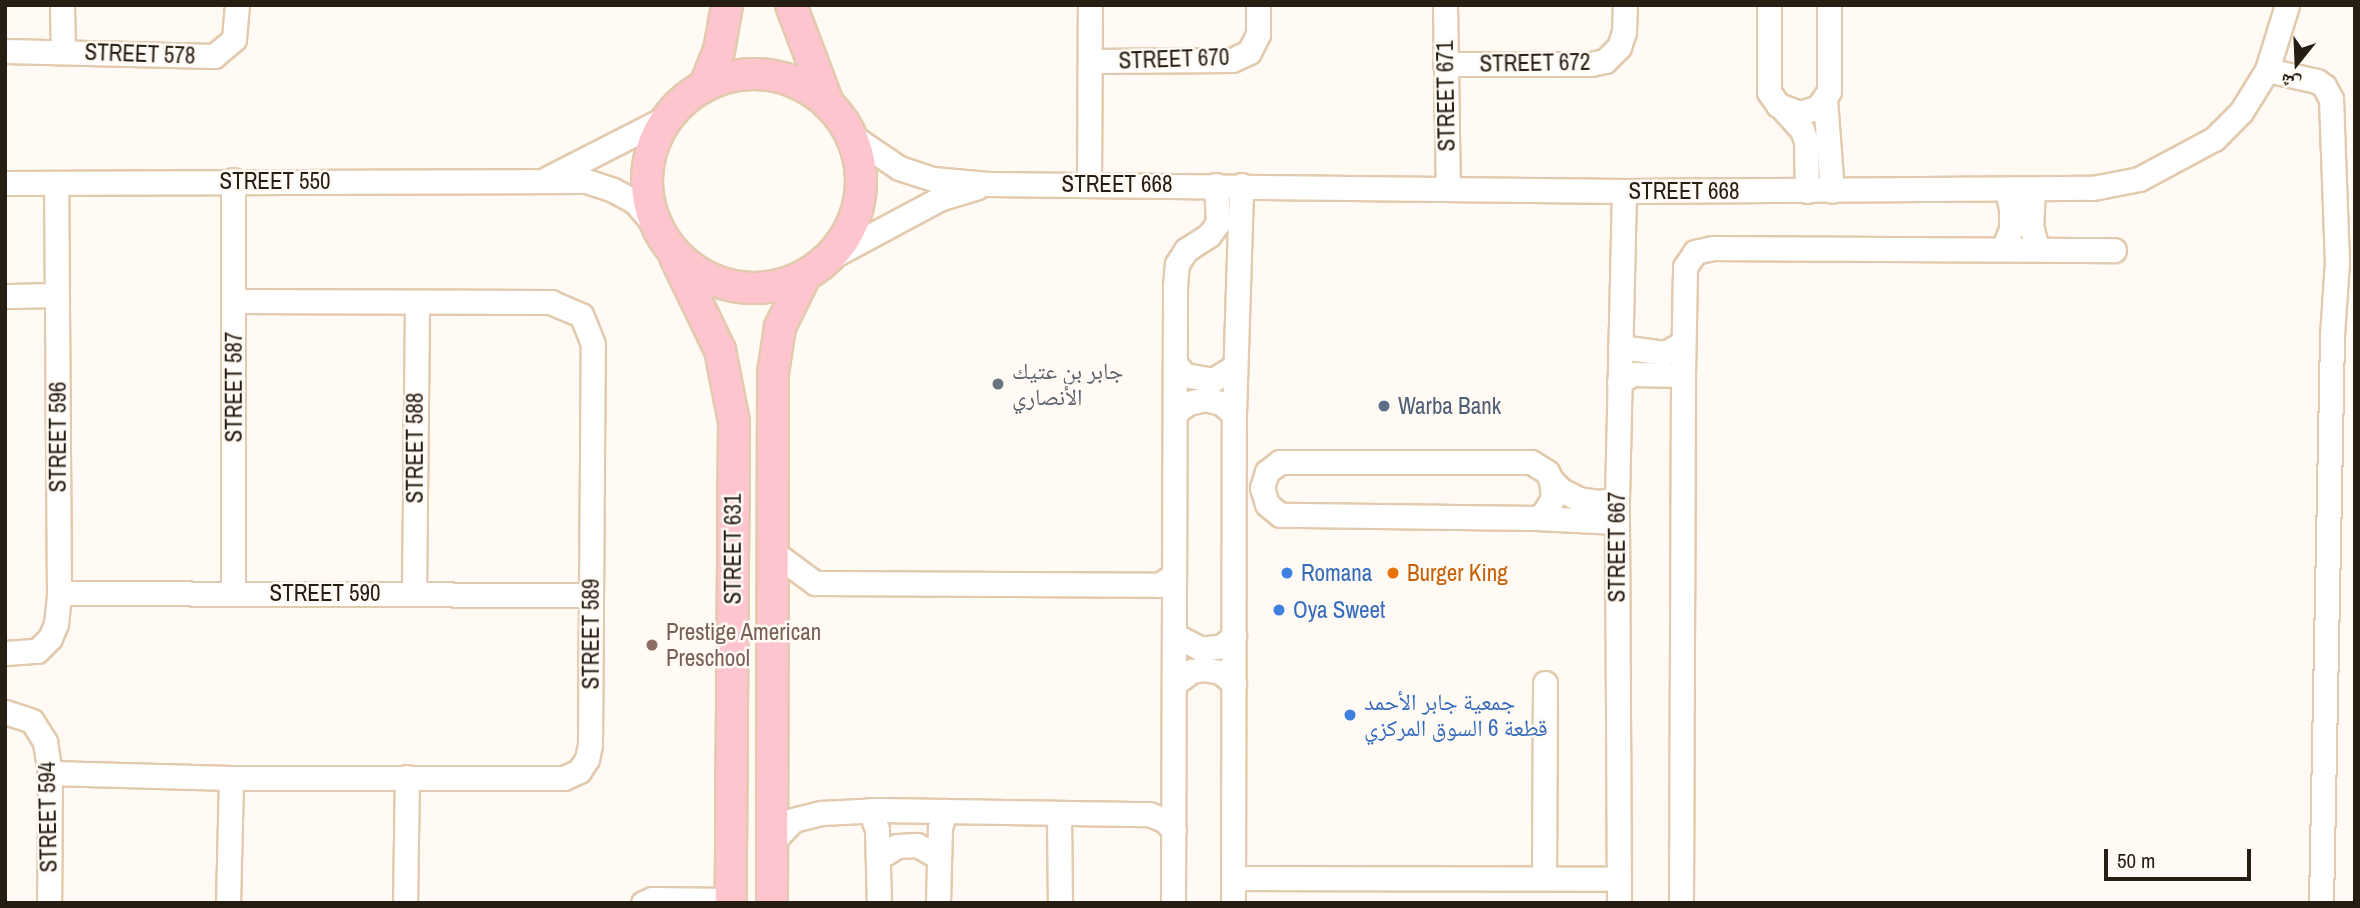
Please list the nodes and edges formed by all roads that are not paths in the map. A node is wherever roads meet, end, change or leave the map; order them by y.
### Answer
1 (62, 5) edge
2 (237, 5) edge
3 (727, 5) edge
4 (791, 5) edge
5 (1090, 5) edge
6 (1258, 5) edge
7 (1445, 5) edge
8 (1625, 5) edge
9 (1769, 5) edge
10 (1829, 5) edge
11 (2287, 5) edge
12 (5, 51) edge
13 (62, 51) junction
14 (1090, 61) junction
15 (1445, 64) junction
16 (2267, 71) junction
17 (705, 85) junction
18 (1825, 100) junction
19 (828, 104) junction
20 (1784, 110) junction
21 (666, 118) junction
22 (852, 136) junction
23 (233, 180) junction
24 (545, 180) junction
25 (5, 183) edge
26 (56, 184) junction
27 (988, 184) junction
28 (1089, 184) junction
29 (1216, 185) junction
30 (1241, 185) junction
31 (1448, 187) junction
32 (2007, 190) junction
33 (2034, 190) junction
34 (1625, 191) junction
35 (1807, 191) junction
36 (1832, 191) junction
37 (665, 240) junction
38 (1198, 242) junction
39 (2003, 248) junction
40 (2037, 249) junction
41 (2114, 250) dead end
42 (831, 257) junction
43 (1239, 259) junction
44 (804, 276) junction
45 (57, 295) junction
46 (5, 296) edge
47 (234, 301) junction
48 (417, 303) junction
49 (1683, 343) junction
50 (1620, 346) junction
51 (1175, 364) junction
52 (1236, 366) junction
53 (1683, 375) junction
54 (1619, 382) junction
55 (1175, 413) junction
56 (1234, 414) junction
57 (1234, 447) junction
58 (1280, 461) junction
59 (1551, 480) junction
60 (1617, 510) junction
61 (1280, 515) junction
62 (1536, 518) junction
63 (1234, 525) junction
64 (773, 552) junction
65 (1174, 575) junction
66 (59, 593) junction
67 (233, 593) junction
68 (414, 594) junction
69 (591, 595) junction
70 (1174, 635) junction
71 (1234, 636) junction
72 (5, 653) edge
73 (1234, 683) junction
74 (1545, 683) dead end
75 (1174, 684) junction
76 (5, 712) edge
77 (50, 773) junction
78 (407, 777) junction
79 (231, 778) junction
80 (870, 810) junction
81 (945, 811) junction
82 (1059, 813) junction
83 (1174, 830) junction
84 (772, 841) junction
85 (939, 857) junction
86 (878, 858) junction
87 (1233, 878) junction
88 (1544, 878) junction
89 (1619, 878) junction
90 (731, 901) edge
91 (49, 903) edge
92 (228, 903) edge
93 (405, 903) edge
94 (643, 903) edge
95 (772, 903) edge
96 (878, 903) edge
97 (938, 903) edge
98 (1060, 903) edge
99 (1173, 903) edge
100 (1233, 903) edge
101 (1619, 903) edge
102 (1681, 903) edge
103 (2321, 903) edge

1 - 13 street
2 - 13 street, STREET 578
3 - 17 main road
4 - 19 main road
5 - 14 street
6 - 14 street, STREET 670
7 - 15 street, STREET 671
8 - 15 street, STREET 672
9 - 20 street
10 - 18 street
11 - 16 street, STREET 668
12 - 13 street, STREET 578
14 - 28 street
15 - 31 street, STREET 671
16 - 33 street, STREET 668
16 - 103 street
17 - 19 main road
17 - 21 main road
18 - 20 street
18 - 36 street
19 - 22 main road
20 - 35 street
21 - 24 street, STREET 550
21 - 37 main road
22 - 27 street, STREET 668
22 - 42 main road
23 - 24 street, STREET 550
23 - 26 street, STREET 550
23 - 47 street, STREET 587
24 - 37 street, STREET 550
25 - 26 street, STREET 550
26 - 45 street, STREET 596
27 - 28 street, STREET 668
27 - 42 street, STREET 668
28 - 29 street, STREET 668
29 - 30 street, STREET 668
29 - 38 street
30 - 31 street, STREET 668
30 - 43 street
31 - 34 street, STREET 668
32 - 33 street, STREET 668
32 - 36 street, STREET 668
32 - 39 street
33 - 40 street
34 - 35 street, STREET 668
34 - 50 street, STREET 667
35 - 36 street, STREET 668
37 - 44 main road
37 - 90 main road, STREET 631
38 - 43 street
38 - 51 street
39 - 40 street
39 - 49 street
40 - 41 street
42 - 44 main road
43 - 52 street
44 - 64 main road, STREET 631
45 - 46 street
45 - 66 street, STREET 596
47 - 48 street, STREET 589
47 - 67 street, STREET 587
48 - 68 street, STREET 588
48 - 69 street, STREET 589
49 - 50 street
49 - 53 street
50 - 54 street, STREET 667
51 - 52 street
51 - 55 street
52 - 56 street
53 - 54 street
53 - 102 street
54 - 60 street, STREET 667
55 - 56 street
55 - 65 street
56 - 57 street
57 - 58 street
57 - 63 street
58 - 59 street
58 - 61 street
59 - 60 street
59 - 62 street
60 - 62 street
60 - 89 street, STREET 667
61 - 62 street
61 - 63 street
63 - 71 street
64 - 65 street
64 - 84 main road, STREET 631
65 - 70 street
66 - 67 street, STREET 590
66 - 72 street, STREET 596
67 - 68 street, STREET 590
68 - 69 street, STREET 590
69 - 78 street, STREET 589
70 - 71 street
70 - 75 street
71 - 73 street
73 - 75 street
73 - 87 street
74 - 88 street
75 - 83 street
76 - 77 street, STREET 594
77 - 79 street, STREET 589
77 - 91 street, STREET 594
78 - 79 street, STREET 589
78 - 93 street
79 - 92 street
80 - 81 street
80 - 84 street
80 - 86 street
81 - 82 street
81 - 85 street
82 - 83 street
82 - 98 street
83 - 99 street
84 - 95 main road, STREET 631
85 - 86 street
85 - 97 street
86 - 96 street
87 - 88 street
87 - 100 street
88 - 89 street
89 - 101 street, STREET 667
90 - 94 street

